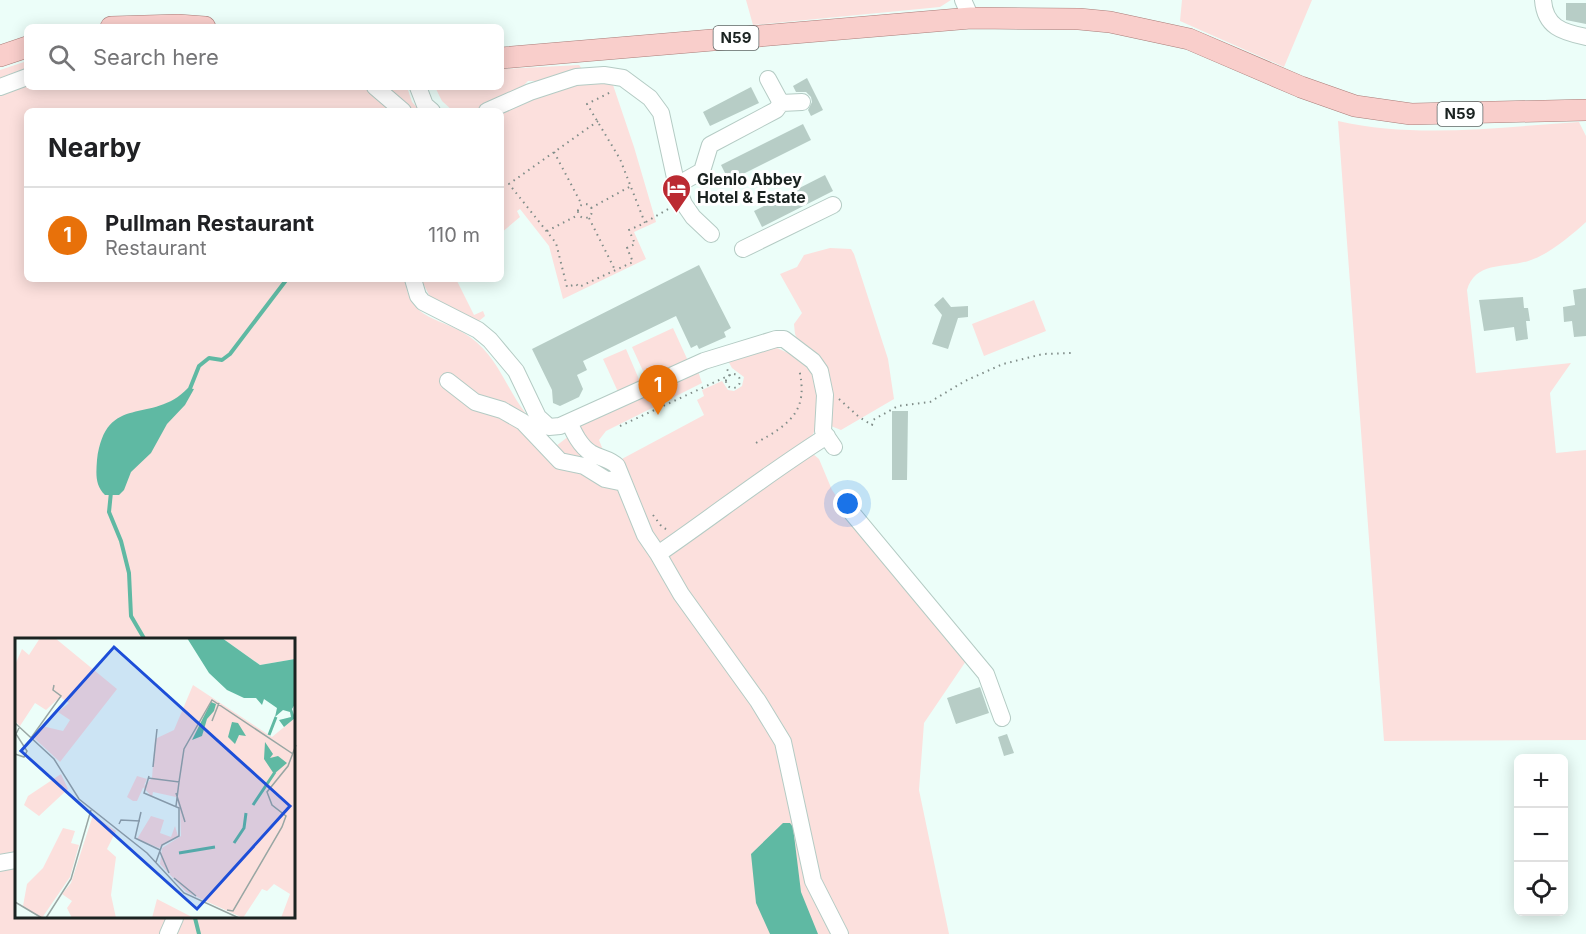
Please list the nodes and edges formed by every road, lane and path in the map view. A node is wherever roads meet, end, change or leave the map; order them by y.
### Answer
1 (1543, 0) edge
2 (967, 9) edge
3 (1586, 37) edge
4 (24, 48) edge
5 (0, 56) edge
6 (504, 58) edge
7 (24, 78) edge
8 (768, 79) dead end
9 (627, 80) junction
10 (0, 87) edge
11 (378, 90) edge
12 (419, 90) edge
13 (802, 102) dead end
14 (781, 104) junction
15 (400, 108) edge
16 (428, 108) edge
17 (495, 108) edge
18 (1586, 110) edge
19 (598, 122) junction
20 (554, 152) junction
21 (677, 185) junction
22 (631, 186) junction
23 (683, 202) junction
24 (582, 205) junction
25 (833, 205) dead end
26 (591, 208) junction
27 (578, 214) junction
28 (588, 218) junction
29 (645, 223) junction
30 (547, 231) junction
31 (711, 234) dead end
32 (743, 249) dead end
33 (615, 270) junction
34 (414, 282) edge
35 (792, 346) junction
36 (1072, 353) dead end
37 (722, 355) junction
38 (729, 375) junction
39 (448, 381) dead end
40 (568, 422) junction
41 (872, 425) dead end
42 (620, 426) dead end
43 (756, 443) dead end
44 (624, 483) junction
45 (651, 510) dead end
46 (852, 513) dead end
47 (689, 533) junction
48 (658, 554) junction
49 (1002, 718) dead end
50 (15, 860) edge
51 (0, 863) edge
52 (176, 919) edge
53 (168, 934) edge
54 (840, 934) edge

1 - 3 street
2 - 6 main road, N59
2 - 18 main road, N59
4 - 5 main road
7 - 10 street
8 - 14 street
9 - 17 street
9 - 19 path
9 - 21 street
11 - 15 street
12 - 16 street
13 - 14 street
14 - 21 street
19 - 20 path
19 - 22 path
20 - 24 path
20 - 30 path
21 - 23 street
22 - 26 path
22 - 29 path
23 - 29 path
23 - 31 street
24 - 26 path
24 - 27 path
25 - 32 street
26 - 28 path
27 - 28 path
27 - 30 path
28 - 33 path
29 - 33 path
30 - 33 path
34 - 40 street
35 - 37 street
35 - 43 path
35 - 47 street
36 - 41 path
37 - 38 path
37 - 40 street
38 - 38 path
38 - 42 path
39 - 44 street
40 - 44 street
44 - 48 street
45 - 47 path
46 - 49 street
47 - 48 street
48 - 54 street
50 - 51 street
52 - 53 street

